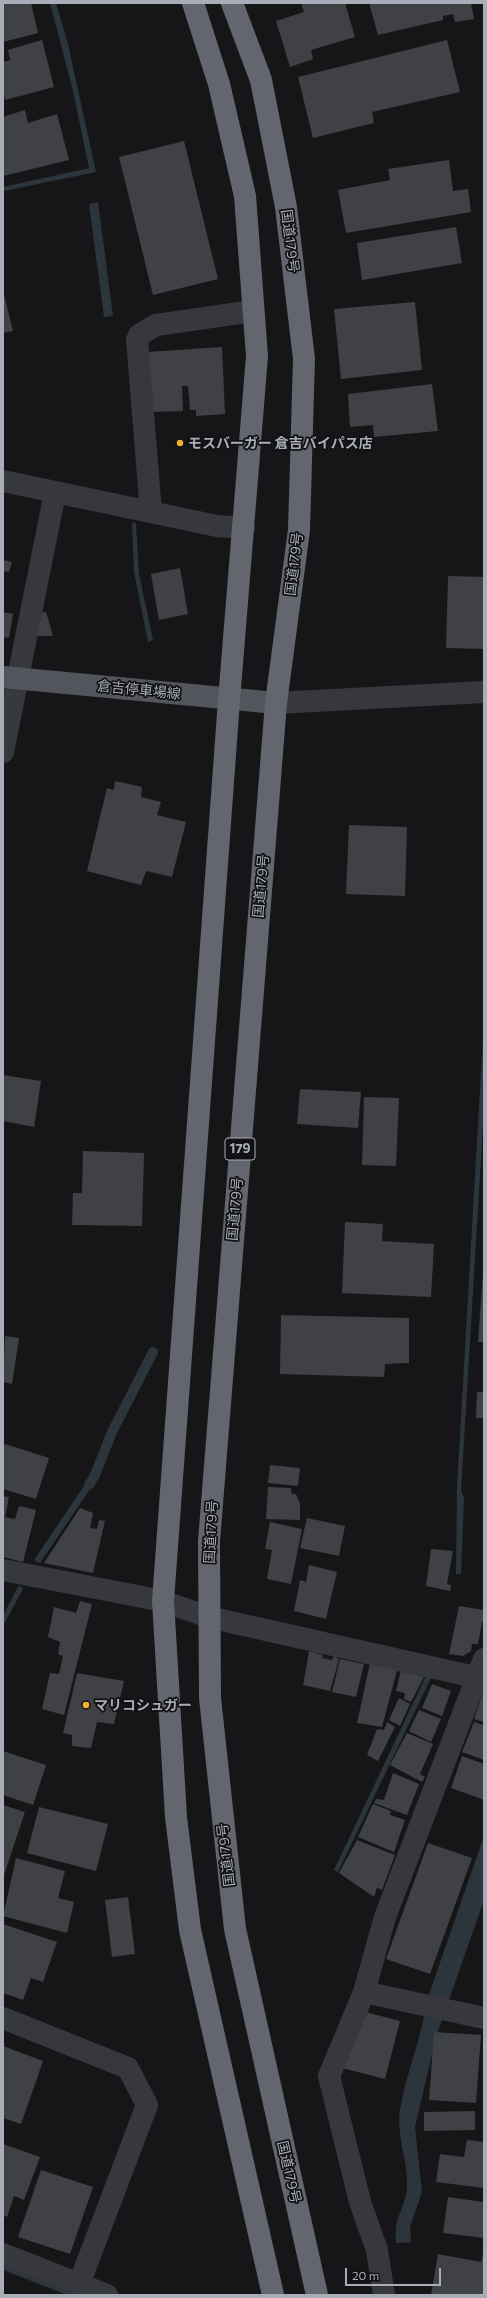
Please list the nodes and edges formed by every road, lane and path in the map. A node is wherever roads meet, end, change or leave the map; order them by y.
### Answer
1 (193, 3) edge
2 (232, 3) edge
3 (253, 311) junction
4 (3, 481) edge
5 (55, 493) junction
6 (150, 512) junction
7 (244, 528) junction
8 (10, 677) edge
9 (484, 692) edge
10 (229, 700) junction
11 (276, 703) junction
12 (3, 752) edge
13 (3, 1570) edge
14 (163, 1601) junction
15 (208, 1617) junction
16 (482, 1672) edge
17 (364, 1992) junction
18 (3, 2018) edge
19 (484, 2018) edge
20 (3, 2254) edge
21 (79, 2284) junction
22 (107, 2295) edge
23 (274, 2295) edge
24 (317, 2295) edge
25 (384, 2295) edge

1 - 3 highway
2 - 11 highway, 国道179号 / 179
3 - 6 street
3 - 7 highway
4 - 5 street
5 - 6 street
5 - 8 street
6 - 7 street
7 - 10 highway
8 - 10 main road, 倉吉停車場線
8 - 12 street
9 - 11 street
10 - 11 main road, 倉吉停車場線
10 - 14 highway
11 - 15 highway, 国道179号 / 179
13 - 14 street
14 - 15 street
14 - 23 highway
15 - 16 street
15 - 24 highway, 国道179号 / 179
16 - 17 street
17 - 19 street
17 - 25 street
18 - 21 street
20 - 21 street
21 - 22 street

